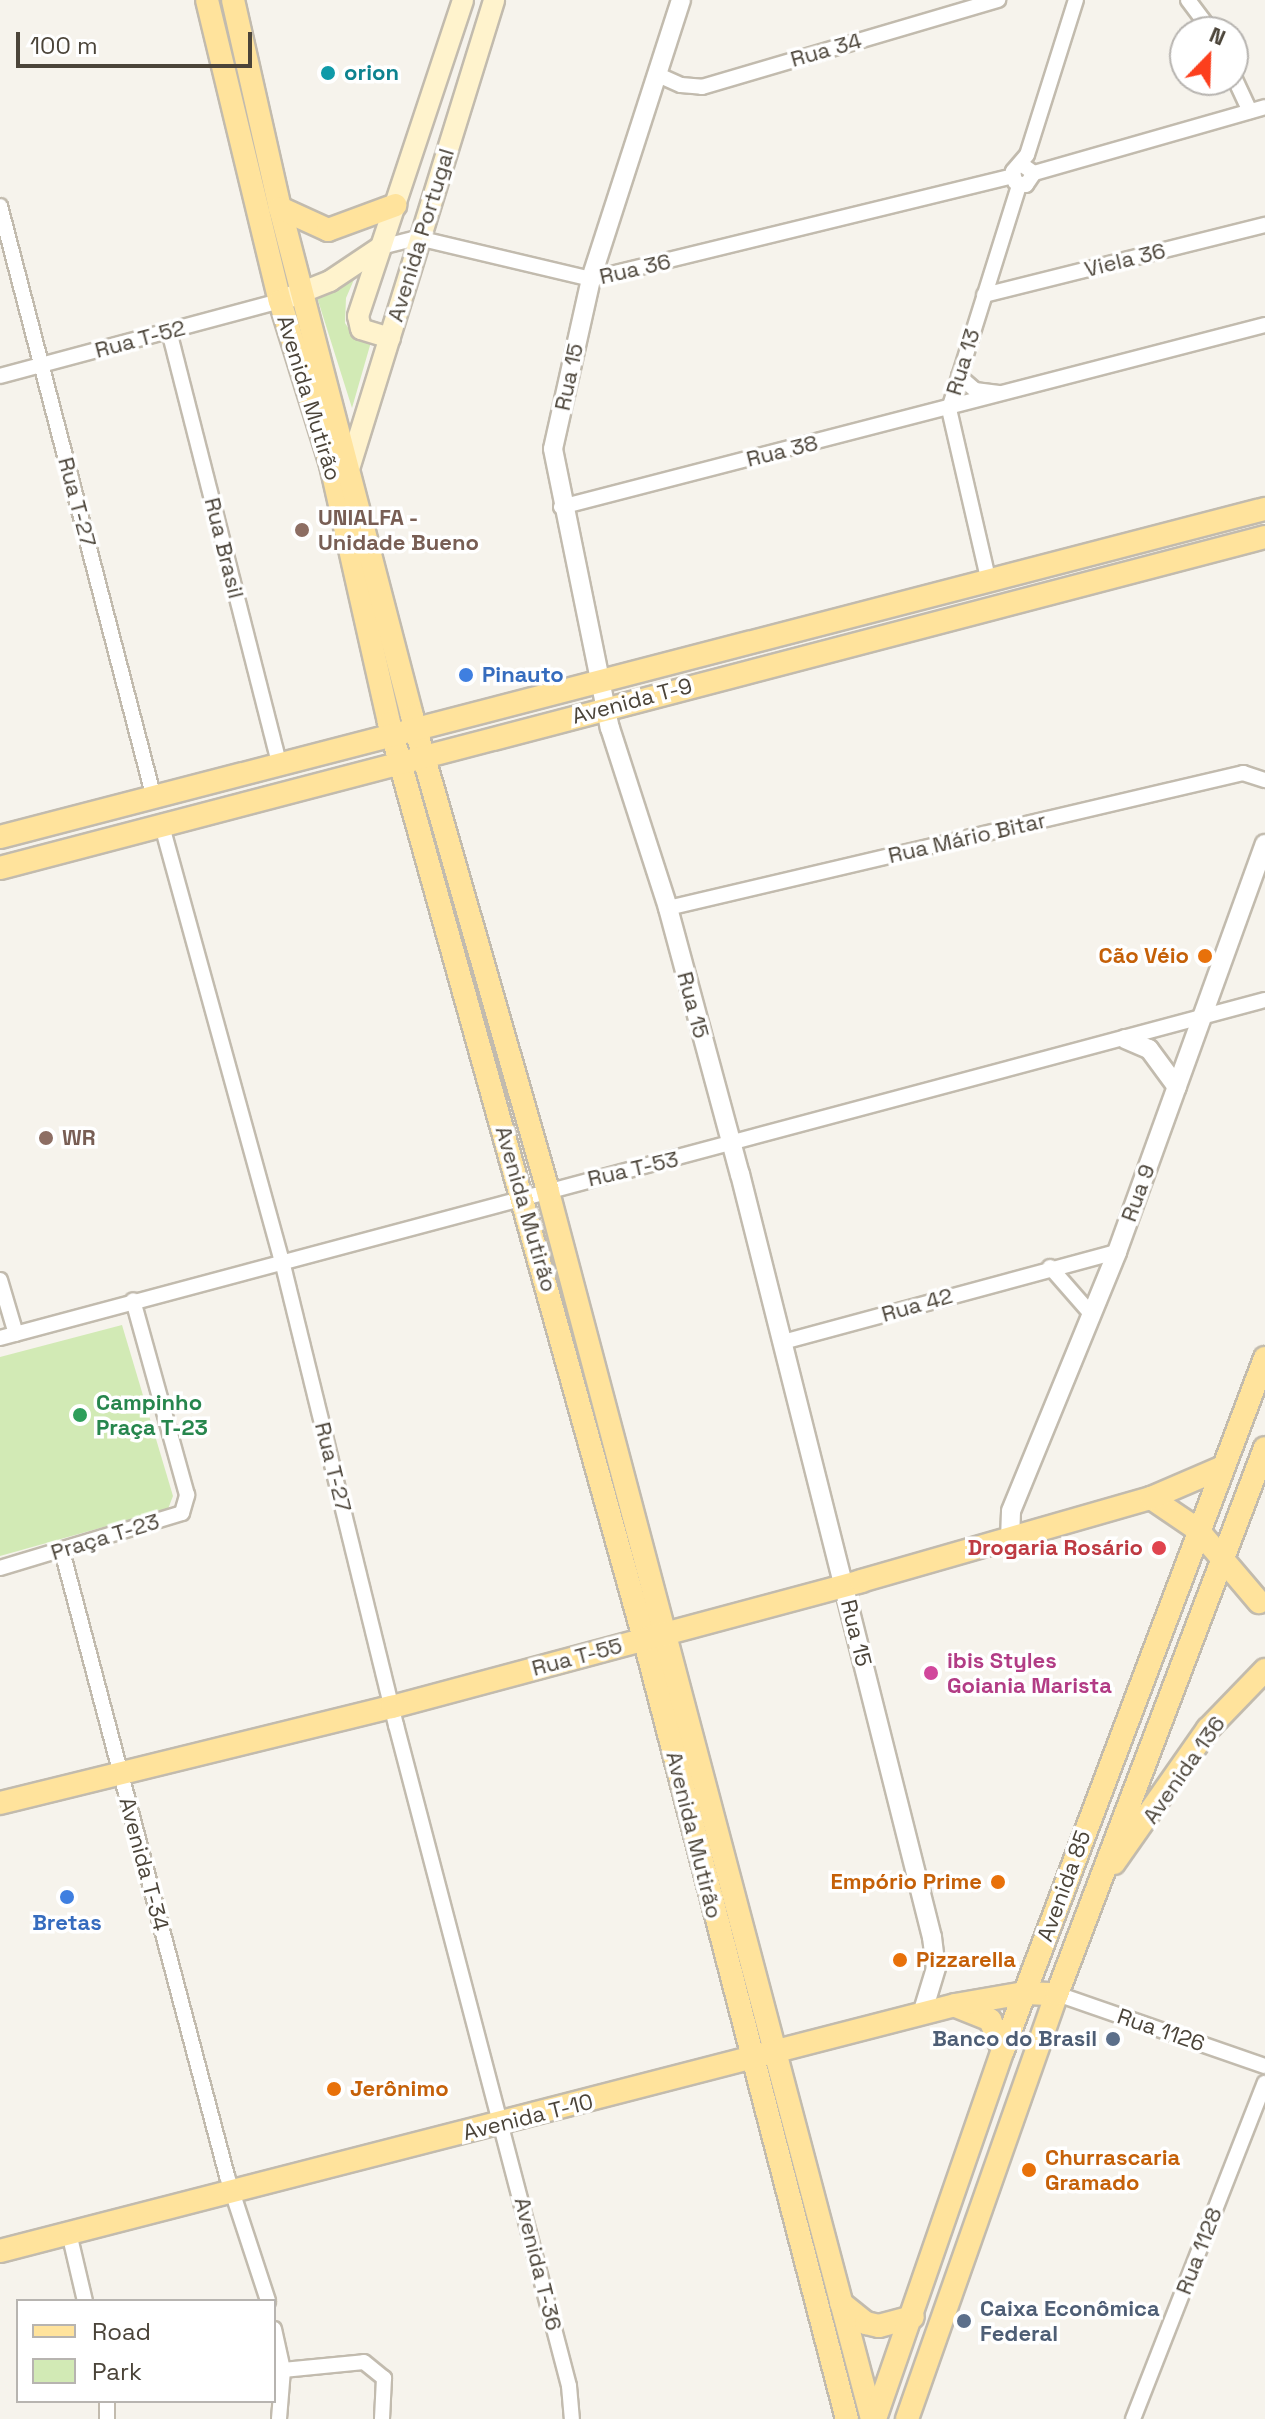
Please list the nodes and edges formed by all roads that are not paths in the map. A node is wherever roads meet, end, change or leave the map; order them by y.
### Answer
1 (207, 0) edge
2 (233, 0) edge
3 (463, 0) edge
4 (494, 0) edge
5 (681, 0) edge
6 (998, 0) edge
7 (1076, 0) edge
8 (656, 74) junction
9 (1258, 109) edge
10 (1021, 176) junction
11 (396, 205) junction
12 (0, 206) edge
13 (280, 208) junction
14 (1265, 225) edge
15 (418, 238) junction
16 (381, 247) junction
17 (591, 279) junction
18 (302, 294) junction
19 (984, 295) junction
20 (280, 301) junction
21 (1265, 325) edge
22 (169, 331) junction
23 (390, 338) junction
24 (41, 365) junction
25 (0, 376) edge
26 (959, 376) junction
27 (1003, 394) junction
28 (949, 409) junction
29 (349, 469) junction
30 (561, 507) junction
31 (1265, 509) edge
32 (1265, 537) edge
33 (988, 578) junction
34 (600, 681) junction
35 (605, 707) junction
36 (418, 731) junction
37 (393, 737) junction
38 (426, 757) junction
39 (400, 762) junction
40 (280, 765) junction
41 (1265, 780) edge
42 (154, 798) junction
43 (162, 826) junction
44 (0, 837) edge
45 (1265, 844) edge
46 (0, 868) edge
47 (668, 908) junction
48 (1265, 1000) edge
49 (1205, 1019) junction
50 (1125, 1039) junction
51 (1177, 1087) junction
52 (730, 1146) junction
53 (547, 1188) junction
54 (523, 1194) junction
55 (1117, 1252) junction
56 (282, 1261) junction
57 (1050, 1267) junction
58 (0, 1280) edge
59 (133, 1300) junction
60 (1092, 1315) junction
61 (16, 1334) junction
62 (0, 1338) edge
63 (783, 1342) junction
64 (1265, 1358) edge
65 (1265, 1448) edge
66 (1221, 1468) junction
67 (1151, 1498) junction
68 (1197, 1529) junction
69 (1010, 1540) junction
70 (62, 1551) junction
71 (1223, 1557) junction
72 (0, 1568) edge
73 (844, 1585) junction
74 (1210, 1591) junction
75 (1174, 1592) junction
76 (1262, 1602) edge
77 (654, 1636) junction
78 (1265, 1670) edge
79 (392, 1707) junction
80 (120, 1773) junction
81 (0, 1803) edge
82 (1105, 1872) junction
83 (1024, 1993) junction
84 (1057, 1994) junction
85 (955, 2005) junction
86 (922, 2014) junction
87 (1003, 2050) junction
88 (775, 2053) junction
89 (750, 2059) junction
90 (1265, 2066) edge
91 (1265, 2083) edge
92 (500, 2117) junction
93 (229, 2183) junction
94 (69, 2233) junction
95 (0, 2251) edge
96 (85, 2299) edge
97 (267, 2299) edge
98 (841, 2303) junction
99 (913, 2317) junction
100 (276, 2338) edge
101 (283, 2370) junction
102 (279, 2419) edge
103 (382, 2419) edge
104 (572, 2419) edge
105 (847, 2419) edge
106 (874, 2419) edge
107 (907, 2419) edge
108 (1133, 2419) edge

1 - 20 main road, Avenida Mutirão
2 - 13 main road, Avenida Mutirão
3 - 11 main road, Avenida Portugal
4 - 15 main road, Avenida Portugal
5 - 8 street, Rua 15
6 - 8 street, Rua 34
7 - 10 street, Rua 13
8 - 17 street, Rua 15
9 - 10 street, Rua 36
10 - 17 street, Rua 36
10 - 19 street, Rua 13
11 - 13 main road
11 - 16 main road, Avenida Portugal
12 - 24 street, Rua T-27
13 - 18 main road, Avenida Mutirão
14 - 19 street, Viela 36
15 - 16 street, Rua 36
15 - 17 street, Rua 36
15 - 23 main road, Avenida Portugal
16 - 18 main road, Rua 36
16 - 23 main road, Avenida Portugal
17 - 30 street, Rua 15
18 - 20 main road, Rua 36
18 - 29 main road, Avenida Mutirão
19 - 26 street, Rua 13
20 - 22 street, Rua T-52
20 - 37 main road, Avenida Mutirão
21 - 27 street, Rua 38
22 - 24 street, Rua T-52
22 - 40 street, Rua Brasil
23 - 29 main road, Avenida Portugal
24 - 25 street, Rua T-52
24 - 42 street, Rua T-27
26 - 27 street
26 - 28 street, Rua 13
27 - 28 street, Rua 38
28 - 30 street, Rua 38
28 - 33 street, Rua 13
29 - 36 main road, Avenida Mutirão
30 - 34 street, Rua 15
31 - 33 main road, Avenida T-9
32 - 35 main road, Avenida T-9
33 - 34 main road, Avenida T-9
34 - 35 street, Rua 15
34 - 36 main road, Avenida T-9
35 - 38 main road, Avenida T-9
35 - 47 street, Rua 15
36 - 37 main road, Avenida T-9
36 - 38 main road, Avenida Mutirão
37 - 39 main road, Avenida Mutirão
37 - 40 main road, Avenida T-9
38 - 39 main road, Avenida T-9
38 - 53 main road, Avenida Mutirão
39 - 43 main road, Avenida T-9
39 - 54 main road, Avenida Mutirão
40 - 42 main road, Avenida T-9
41 - 47 street, Rua Mário Bitar
42 - 44 main road, Avenida T-9
43 - 46 main road, Avenida T-9
43 - 56 street, Rua T-27
45 - 49 street, Rua 9
47 - 52 street, Rua 15
48 - 49 street, Rua T-53
49 - 50 street, Rua T-53
49 - 51 street, Rua 9
50 - 51 street
50 - 52 street, Rua T-53
51 - 55 street, Rua 9
52 - 53 street, Rua T-53
52 - 63 street, Rua 15
53 - 54 street, Rua T-53
53 - 77 main road, Avenida Mutirão
54 - 56 street, Rua T-53
54 - 77 main road, Avenida Mutirão
55 - 57 street, Rua 42
55 - 60 street, Rua 9
56 - 59 street, Rua T-53
56 - 79 street, Rua T-27
57 - 60 street
57 - 63 street, Rua 42
58 - 61 street
59 - 61 street, Rua T-53
59 - 70 street, Praça T-23
60 - 69 street, Rua 9
61 - 62 street, Rua T-53
63 - 73 street, Rua 15
64 - 66 main road, Avenida 85
65 - 71 main road, Avenida 85
66 - 67 main road, Rua T-55
66 - 68 main road, Avenida 85
67 - 68 main road
67 - 69 main road, Rua T-55
68 - 71 main road
68 - 75 main road, Avenida 85
69 - 73 main road, Rua T-55
70 - 72 street, Praça T-23
70 - 80 street, Avenida T-34
71 - 74 main road, Avenida 85
71 - 76 main road
73 - 77 main road, Rua T-55
73 - 86 street, Rua 15
74 - 75 main road
74 - 76 main road
74 - 82 main road, Avenida 85
75 - 83 main road, Avenida 85
77 - 79 main road, Rua T-55
77 - 88 main road, Avenida Mutirão
77 - 89 main road, Avenida Mutirão
78 - 82 main road, Avenida 136
79 - 80 main road, Rua T-55
79 - 92 street, Rua T-27
80 - 81 main road, Rua T-55
80 - 93 street, Avenida T-34
82 - 84 main road, Avenida 85
83 - 84 main road, Avenida T-10
83 - 85 main road, Avenida T-10
83 - 87 main road, Avenida 85
84 - 90 street, Rua 1126
84 - 107 main road, Avenida 85
85 - 86 main road, Avenida T-10
85 - 87 main road
86 - 88 main road, Avenida T-10
87 - 99 main road, Avenida 85
88 - 89 main road, Avenida T-10
88 - 98 main road, Avenida Mutirão
89 - 92 main road, Avenida T-10
89 - 105 main road, Avenida Mutirão
91 - 108 street, Rua 1128
92 - 93 main road, Avenida T-10
92 - 104 street, Avenida T-36
93 - 94 main road, Avenida T-10
93 - 97 street, Avenida T-34
94 - 95 main road, Avenida T-10
94 - 96 street
98 - 99 main road
98 - 106 main road, Avenida Mutirão
99 - 106 main road, Avenida 85
100 - 101 street
101 - 102 street
101 - 103 street

